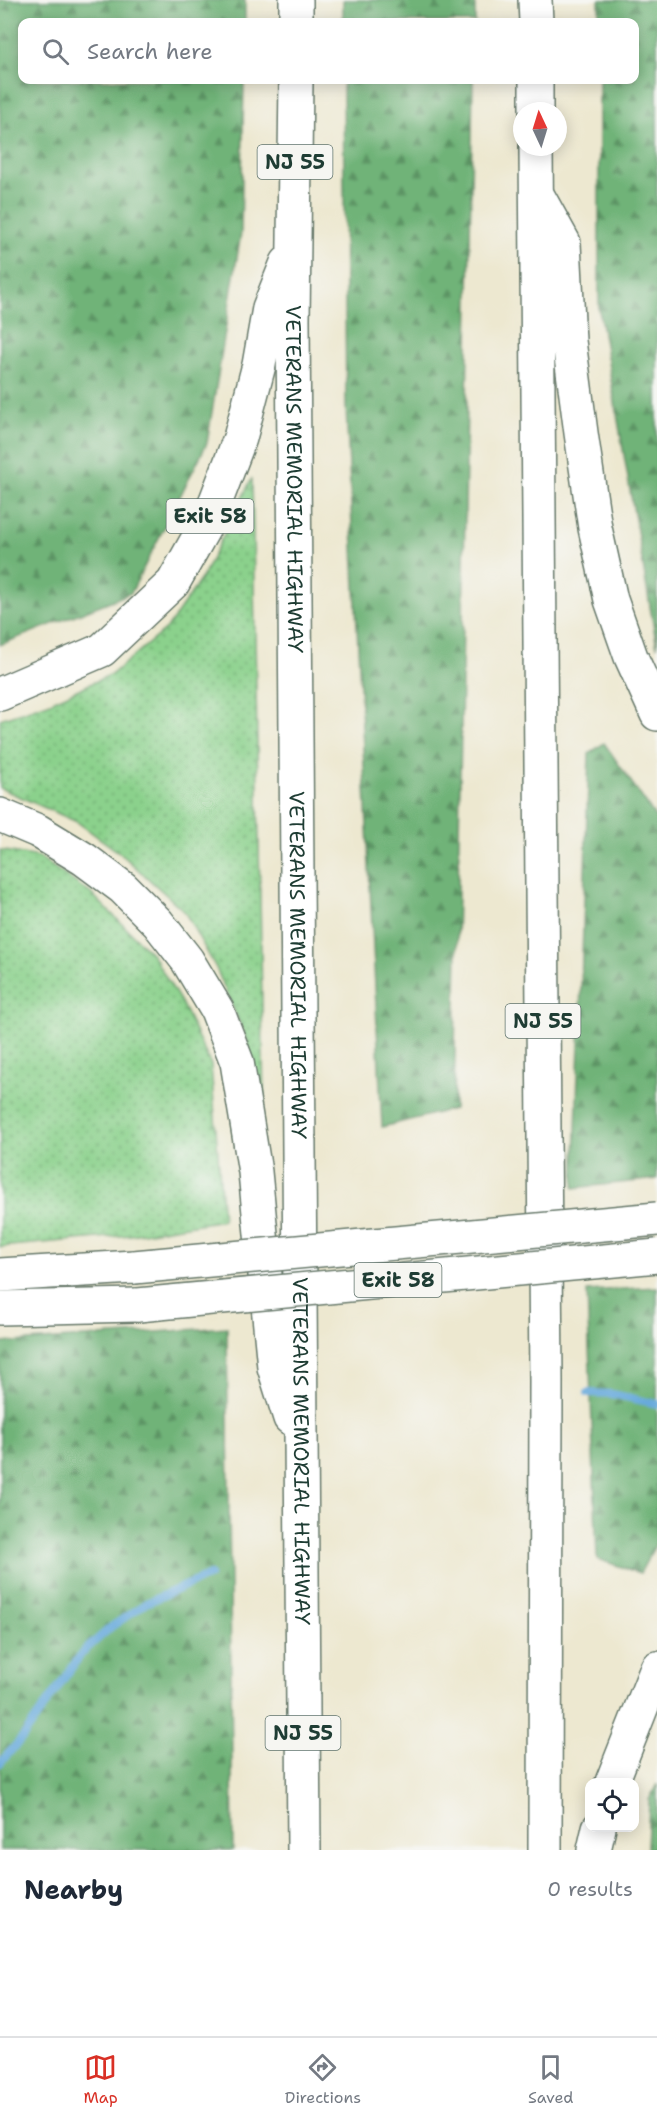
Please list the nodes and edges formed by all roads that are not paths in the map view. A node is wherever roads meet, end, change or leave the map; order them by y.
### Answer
1 (296, 0) edge
2 (536, 0) edge
3 (296, 18) edge
4 (536, 18) edge
5 (296, 84) edge
6 (536, 84) edge
7 (536, 102) edge
8 (536, 156) edge
9 (536, 193) junction
10 (295, 244) junction
11 (0, 694) edge
12 (657, 714) edge
13 (0, 815) edge
14 (657, 1219) edge
15 (657, 1256) edge
16 (0, 1275) edge
17 (0, 1308) edge
18 (300, 1448) junction
19 (657, 1668) edge
20 (614, 1778) edge
21 (598, 1832) edge
22 (304, 1850) edge
23 (545, 1850) edge
24 (594, 1850) edge

1 - 3 highway
2 - 4 highway
5 - 10 highway, VETERANS MEMORIAL HIGHWAY / NJ 55
6 - 7 highway
8 - 9 highway, NJ 55
9 - 12 highway
9 - 23 highway, NJ 55
10 - 11 highway, Exit 58
10 - 18 highway, VETERANS MEMORIAL HIGHWAY / NJ 55
13 - 18 highway
14 - 16 highway, bridge
15 - 17 highway, Exit 58, bridge
18 - 22 highway, VETERANS MEMORIAL HIGHWAY / NJ 55
19 - 20 highway
21 - 24 highway

